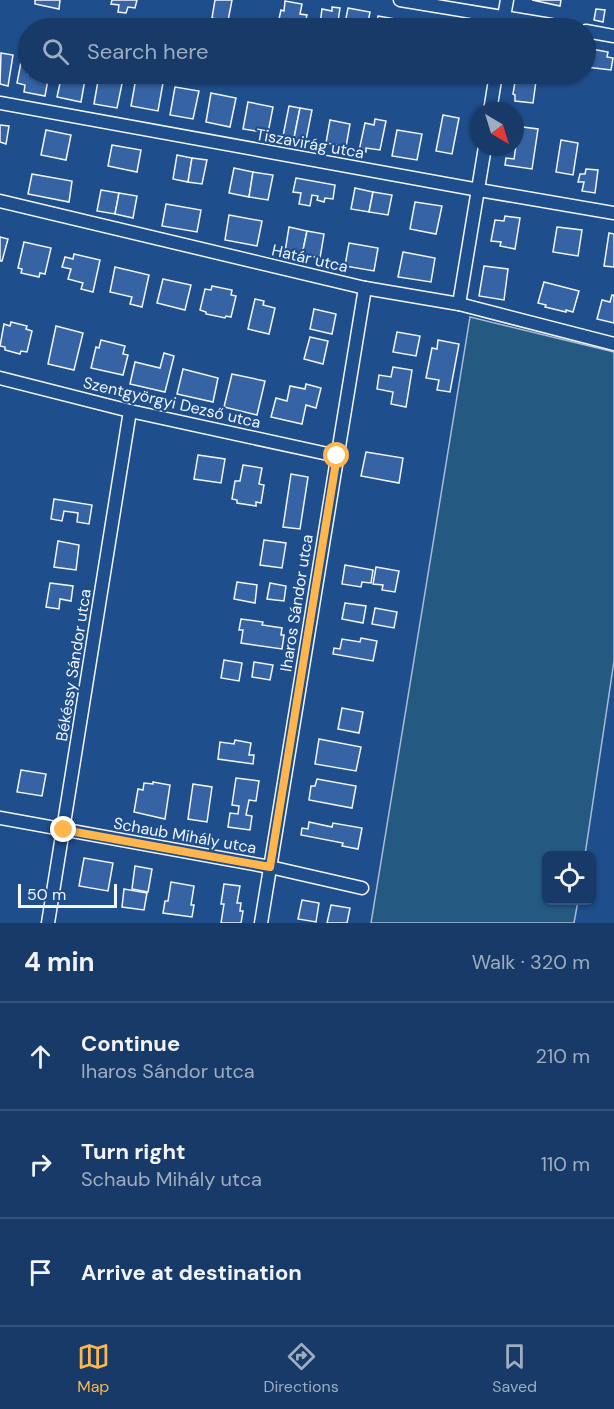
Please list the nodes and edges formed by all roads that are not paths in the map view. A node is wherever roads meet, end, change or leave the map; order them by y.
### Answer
1 (400, 0) edge
2 (507, 0) edge
3 (481, 18) edge
4 (504, 18) edge
5 (596, 33) edge
6 (614, 36) edge
7 (494, 84) edge
8 (491, 102) edge
9 (0, 103) edge
10 (484, 156) edge
11 (479, 190) junction
12 (0, 201) edge
13 (614, 213) edge
14 (364, 288) junction
15 (459, 304) junction
16 (614, 344) edge
17 (0, 378) edge
18 (130, 411) junction
19 (337, 456) junction
20 (0, 818) edge
21 (64, 830) junction
22 (270, 867) junction
23 (362, 888) dead end
24 (48, 923) edge
25 (261, 923) edge

1 - 3 street
2 - 4 street
5 - 6 street
7 - 8 street
9 - 11 street, Tiszavirág utca
10 - 11 street
11 - 13 street, Tiszavirág utca
11 - 15 street
12 - 14 street, Határ utca
14 - 15 street, Határ utca
14 - 19 street, Iharos Sándor utca
15 - 16 street, Határ utca
17 - 18 street, Szentgyörgyi Dezső utca
18 - 19 street, Szentgyörgyi Dezső utca
18 - 21 street, Békéssy Sándor utca
19 - 22 street, Iharos Sándor utca
20 - 21 street, Schaub Mihály utca
21 - 22 street, Schaub Mihály utca
21 - 24 street, Békéssy Sándor utca
22 - 23 street, Schaub Mihály utca
22 - 25 street, Iharos Sándor utca

